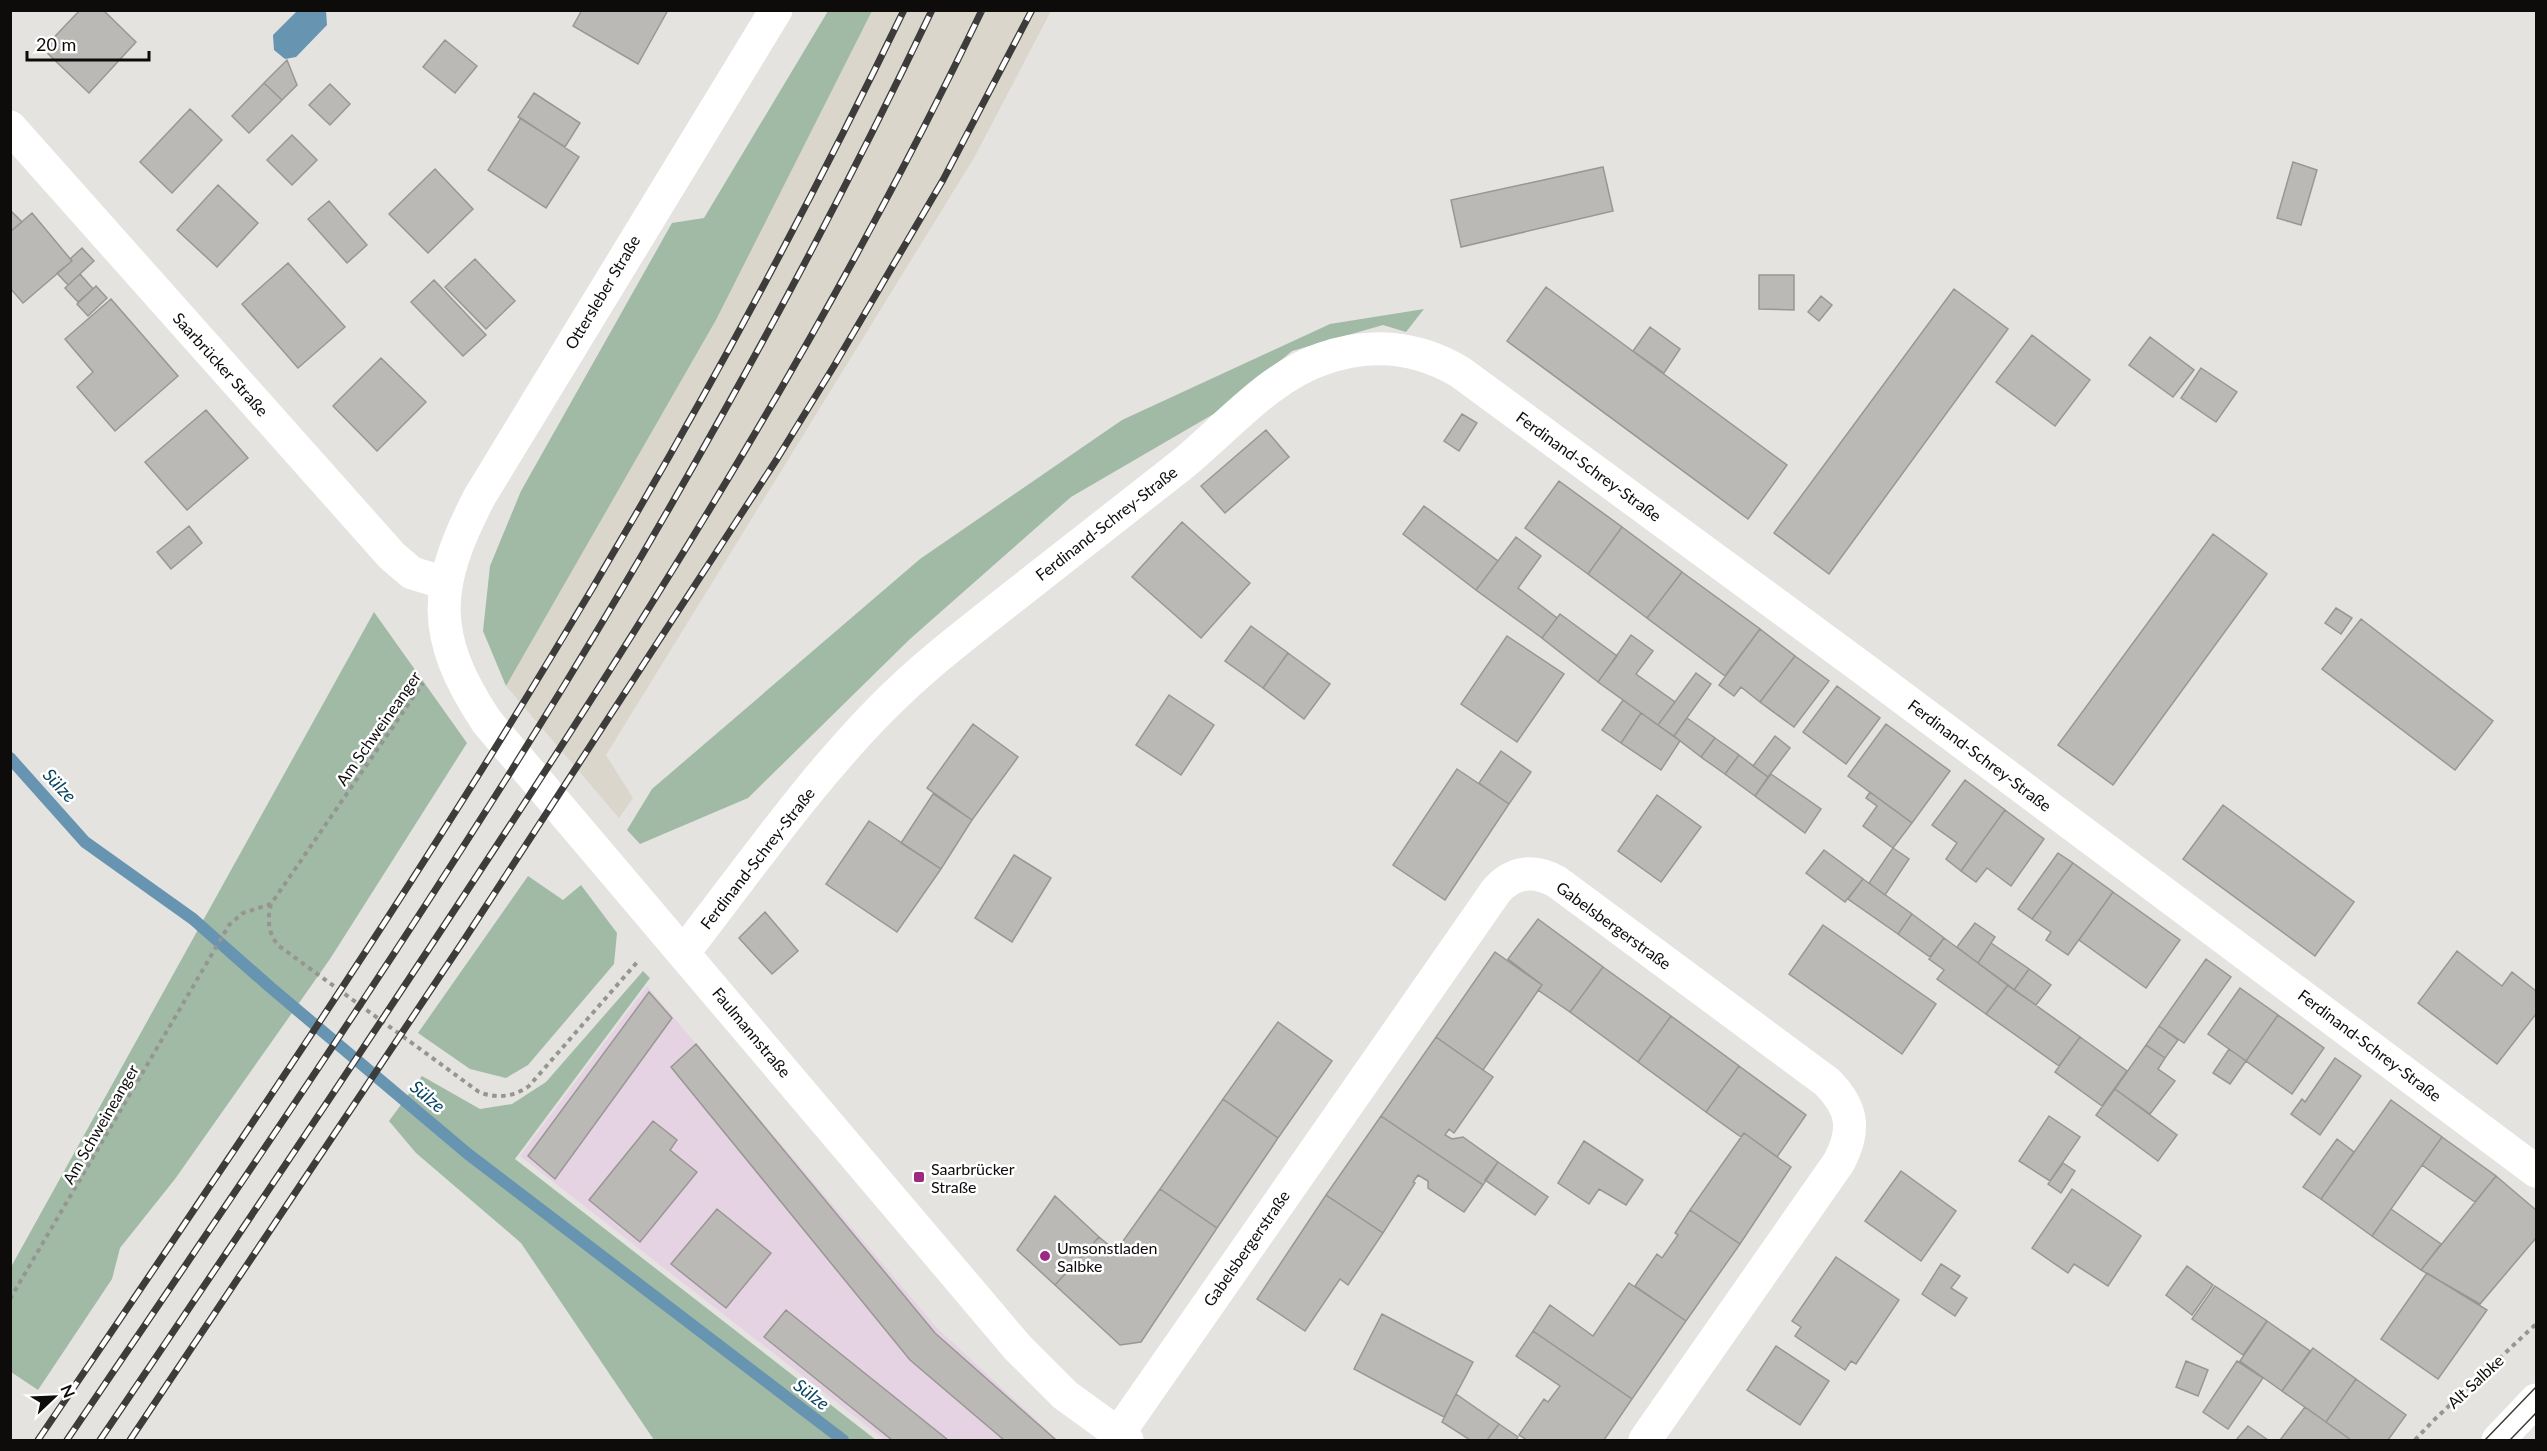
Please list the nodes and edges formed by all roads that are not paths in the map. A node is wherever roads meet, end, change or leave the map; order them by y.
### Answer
1 (776, 10) edge
2 (10, 127) edge
3 (445, 583) junction
4 (675, 941) junction
5 (2536, 1171) edge
6 (2536, 1400) edge
7 (1122, 1437) edge
8 (1645, 1440) edge
9 (2498, 1440) edge

1 - 3 street, Ottersleber Straße
2 - 3 street, Saarbrücker Straße
3 - 4 street, Faulmannstraße
4 - 5 street, Ferdinand-Schrey-Straße
4 - 7 street, Faulmannstraße
6 - 9 street
7 - 8 street, Gabelsbergerstraße

